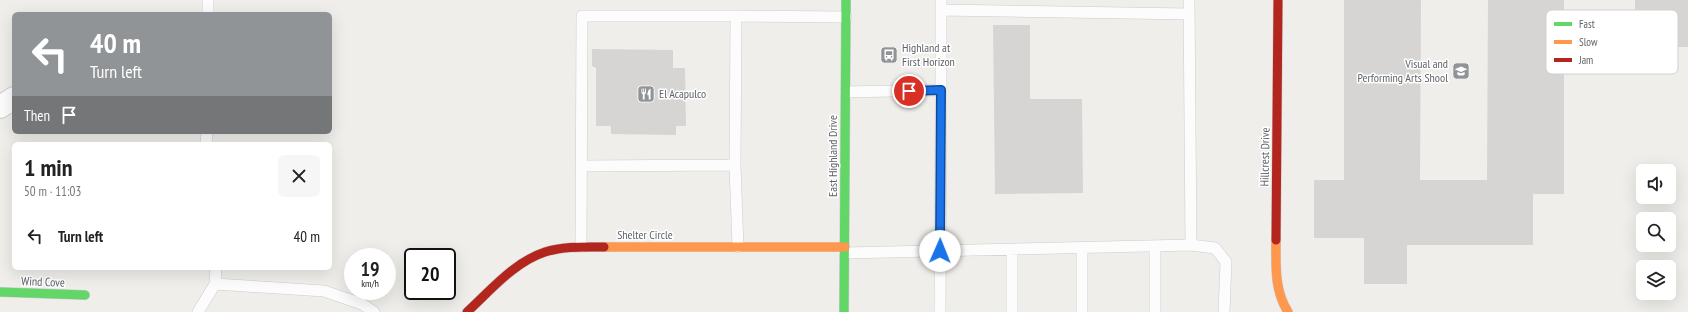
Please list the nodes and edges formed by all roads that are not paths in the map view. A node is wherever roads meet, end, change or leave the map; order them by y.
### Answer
1 (208, 0) edge
2 (846, 0) edge
3 (1189, 0) edge
4 (1278, 0) edge
5 (941, 5) edge
6 (208, 12) edge
7 (1189, 14) junction
8 (736, 16) junction
9 (846, 17) junction
10 (941, 90) junction
11 (846, 92) junction
12 (12, 99) edge
13 (0, 107) edge
14 (735, 165) junction
15 (582, 166) junction
16 (1191, 245) junction
17 (1155, 246) junction
18 (581, 247) junction
19 (738, 247) junction
20 (1082, 248) junction
21 (845, 250) junction
22 (1012, 250) junction
23 (940, 251) junction
24 (216, 270) edge
25 (215, 284) junction
26 (0, 292) edge
27 (85, 295) dead end
28 (198, 312) edge
29 (374, 312) edge
30 (467, 312) edge
31 (844, 312) edge
32 (940, 312) edge
33 (1012, 312) edge
34 (1082, 312) edge
35 (1155, 312) edge
36 (1224, 312) edge
37 (1288, 312) edge

1 - 6 lane
2 - 9 street, East Highland Drive
3 - 7 lane
4 - 37 street, Hillcrest Drive
5 - 7 lane
5 - 10 lane
7 - 16 lane
8 - 9 lane
8 - 14 lane
8 - 15 lane
9 - 11 street, East Highland Drive
10 - 11 lane
10 - 23 lane
11 - 21 street, East Highland Drive
12 - 13 street
14 - 15 lane
14 - 19 lane
15 - 18 lane
16 - 17 lane
16 - 36 lane
17 - 20 lane
17 - 35 lane
18 - 19 street, Shelter Circle
18 - 30 street, Shelter Circle
19 - 21 street, Shelter Circle
20 - 22 lane
20 - 34 lane
21 - 23 lane
21 - 31 street, East Highland Drive
22 - 23 lane
22 - 33 lane
23 - 32 lane
24 - 25 lane
25 - 28 lane
25 - 29 lane
26 - 27 street, Wind Cove

